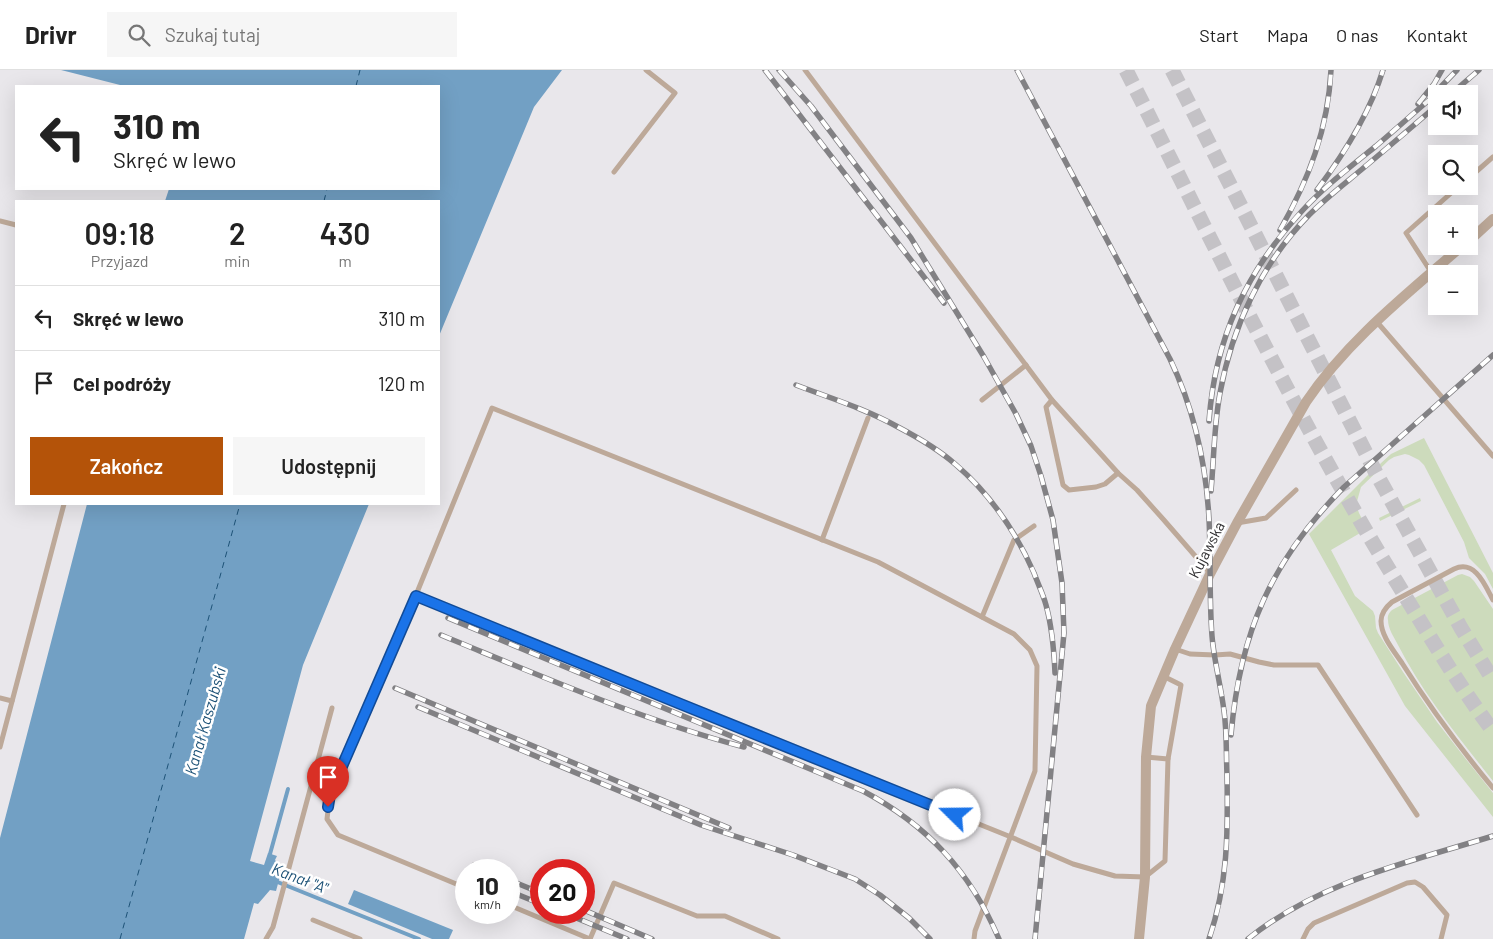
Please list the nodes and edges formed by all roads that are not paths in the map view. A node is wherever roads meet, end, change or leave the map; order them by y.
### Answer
1 (646, 70) edge
2 (805, 70) edge
3 (1493, 157) edge
4 (1478, 170) edge
5 (614, 172) dead end
6 (1449, 195) edge
7 (1493, 219) edge
8 (0, 221) edge
9 (15, 225) edge
10 (1478, 232) edge
11 (1452, 255) edge
12 (1441, 265) edge
13 (1428, 267) edge
14 (1428, 277) edge
15 (1377, 322) junction
16 (1026, 365) junction
17 (982, 400) dead end
18 (1052, 400) junction
19 (868, 418) dead end
20 (1493, 456) edge
21 (1118, 473) junction
22 (1296, 490) dead end
23 (64, 505) edge
24 (1237, 523) junction
25 (1034, 526) dead end
26 (822, 540) junction
27 (1210, 574) junction
28 (416, 596) junction
29 (1493, 600) edge
30 (982, 617) junction
31 (1175, 649) junction
32 (1163, 676) junction
33 (0, 698) edge
34 (12, 701) junction
35 (332, 708) dead end
36 (0, 747) edge
37 (1146, 757) junction
38 (1168, 759) junction
39 (1493, 788) edge
40 (1417, 815) dead end
41 (1010, 837) junction
42 (1145, 877) junction
43 (455, 883) edge
44 (520, 910) edge
45 (313, 920) dead end
46 (266, 939) edge
47 (360, 939) edge
48 (590, 939) edge
49 (778, 939) edge
50 (974, 939) edge
51 (1139, 939) edge
52 (1303, 939) edge
53 (1440, 939) edge

1 - 5 lane
2 - 16 lane
3 - 4 lane
6 - 13 lane
7 - 10 street
8 - 9 lane
11 - 12 street, Kujawska
14 - 15 street, Kujawska
15 - 20 lane
15 - 24 street, Kujawska
16 - 17 lane
16 - 18 lane
18 - 21 lane
18 - 21 lane
19 - 26 lane
21 - 27 lane
22 - 24 lane
23 - 34 lane
24 - 27 street, Kujawska
25 - 30 lane
26 - 28 lane
26 - 30 lane
27 - 31 street, Kujawska
28 - 41 lane
28 - 43 lane
29 - 39 lane
30 - 41 lane
31 - 32 street, Kujawska
31 - 40 lane
32 - 37 street, Kujawska
32 - 38 lane
33 - 34 lane
34 - 36 lane
35 - 46 lane
37 - 38 lane
37 - 42 street, Kujawska
38 - 42 lane
41 - 42 lane
41 - 50 lane
42 - 51 street, Kujawska
44 - 48 lane
45 - 47 lane
48 - 49 lane
52 - 53 lane

